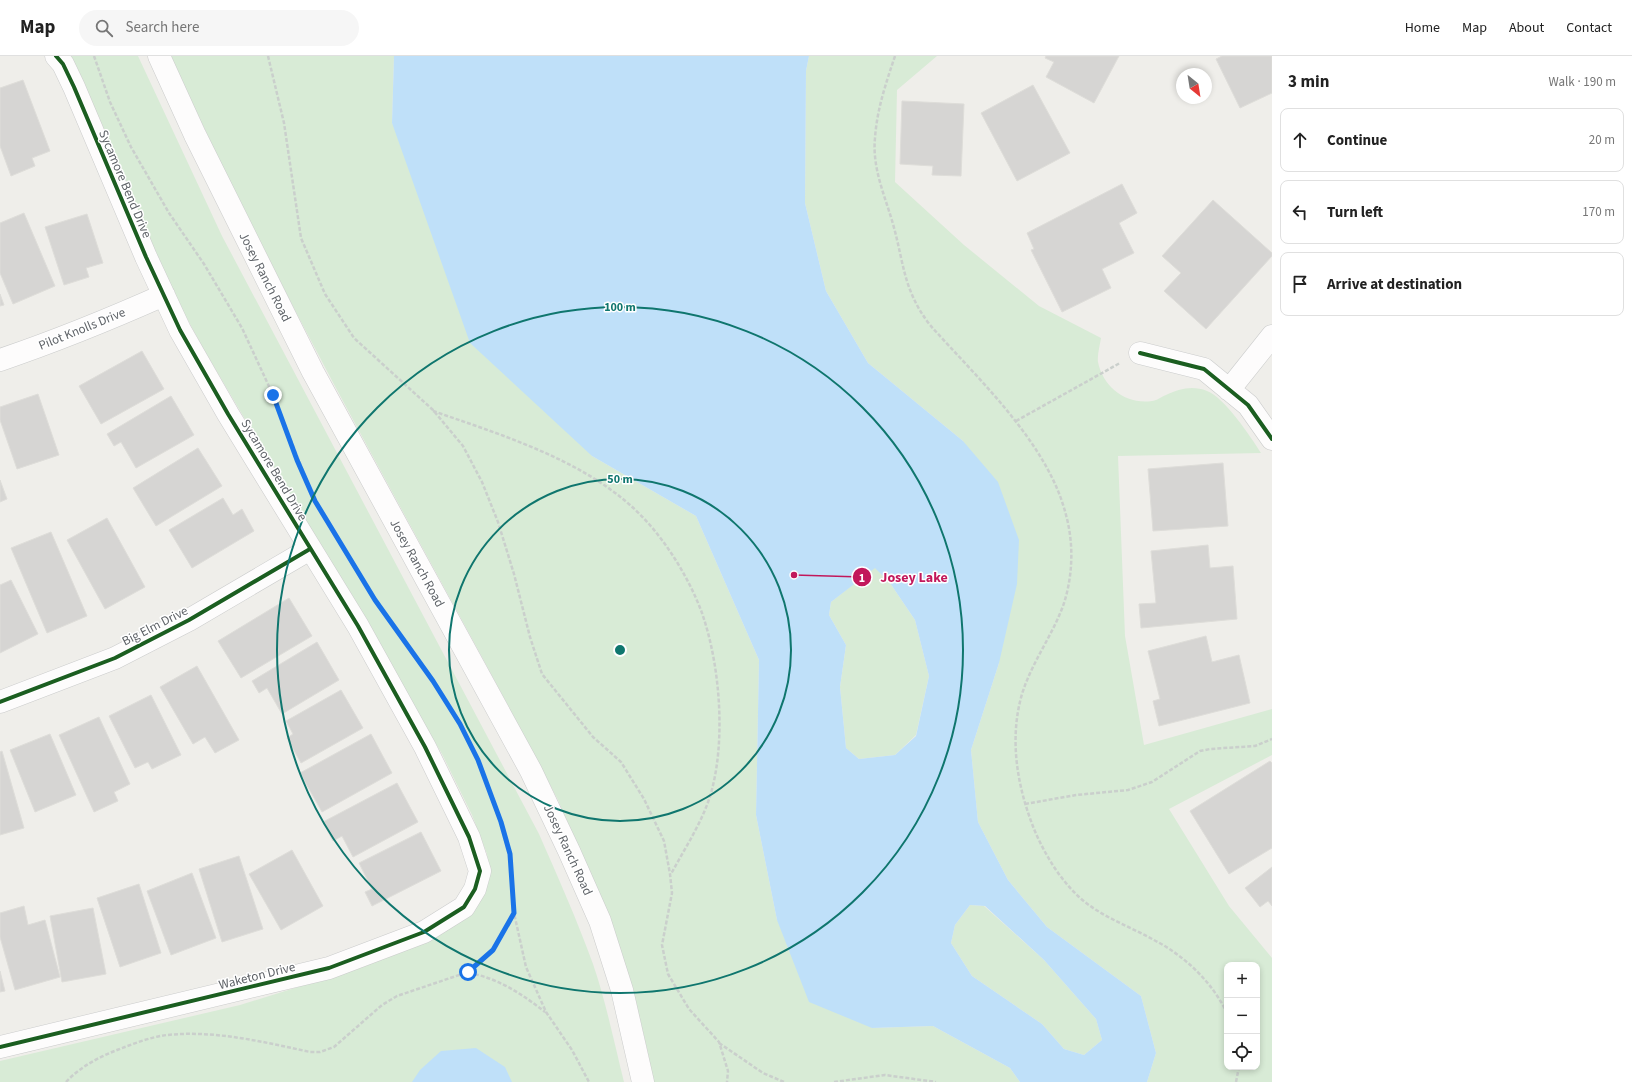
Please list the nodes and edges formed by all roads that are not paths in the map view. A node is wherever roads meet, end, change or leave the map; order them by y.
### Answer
1 (56, 56) edge
2 (159, 56) edge
3 (164, 295) junction
4 (1272, 336) edge
5 (1140, 353) road end
6 (0, 360) edge
7 (1229, 390) junction
8 (1272, 439) edge
9 (310, 549) junction
10 (0, 702) edge
11 (475, 889) joint
12 (0, 1047) edge
13 (643, 1082) edge

1 - 3 street, Sycamore Bend Drive
2 - 13 street, Josey Ranch Road
3 - 6 street, Pilot Knolls Drive
3 - 9 street, Sycamore Bend Drive
4 - 7 street
5 - 7 street
7 - 8 street
9 - 10 street, Big Elm Drive
9 - 11 street, Sycamore Bend Drive
11 - 12 street, Waketon Drive

